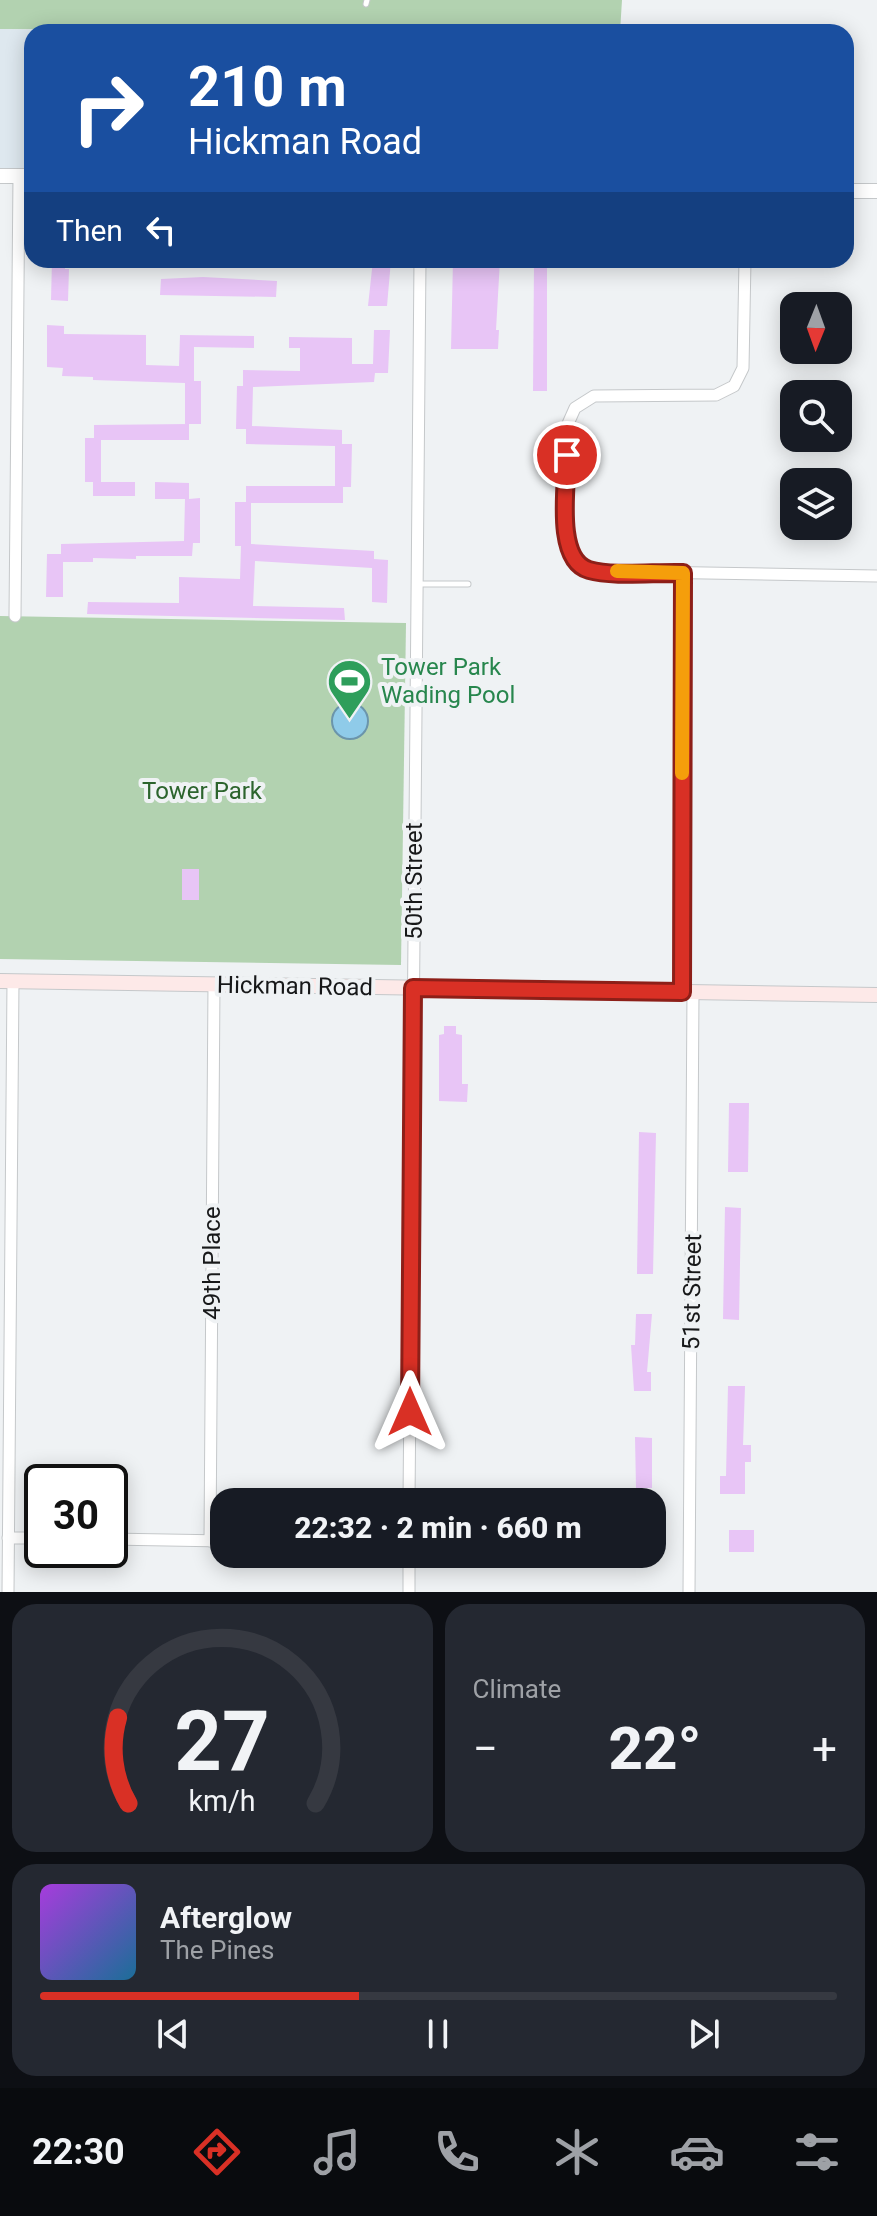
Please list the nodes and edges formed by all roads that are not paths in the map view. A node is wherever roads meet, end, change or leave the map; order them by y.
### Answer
1 (0, 176) edge
2 (24, 176) edge
3 (854, 191) edge
4 (877, 191) edge
5 (24, 256) edge
6 (420, 268) edge
7 (745, 268) edge
8 (683, 573) junction
9 (877, 576) edge
10 (417, 584) junction
11 (468, 584) dead end
12 (15, 616) dead end
13 (6, 981) edge
14 (214, 984) junction
15 (413, 988) junction
16 (688, 992) junction
17 (877, 995) edge
18 (210, 1488) edge
19 (409, 1488) edge
20 (8, 1538) junction
21 (24, 1538) edge
22 (128, 1539) edge
23 (210, 1541) edge
24 (409, 1568) edge
25 (8, 1592) edge
26 (409, 1592) edge
27 (689, 1592) edge

1 - 2 street
3 - 4 street
5 - 12 street
6 - 10 street, 50th Street
7 - 8 street
8 - 9 street
8 - 16 street, 51st Street
10 - 11 lane
10 - 15 street, 50th Street
13 - 14 main road, Hickman Road
13 - 20 street
14 - 15 main road, Hickman Road
14 - 18 street, 49th Place
15 - 16 main road, Hickman Road
15 - 19 street, 50th Street
16 - 17 main road, Hickman Road
16 - 27 street, 51st Street
20 - 21 street
20 - 25 street
22 - 23 street
24 - 26 street

